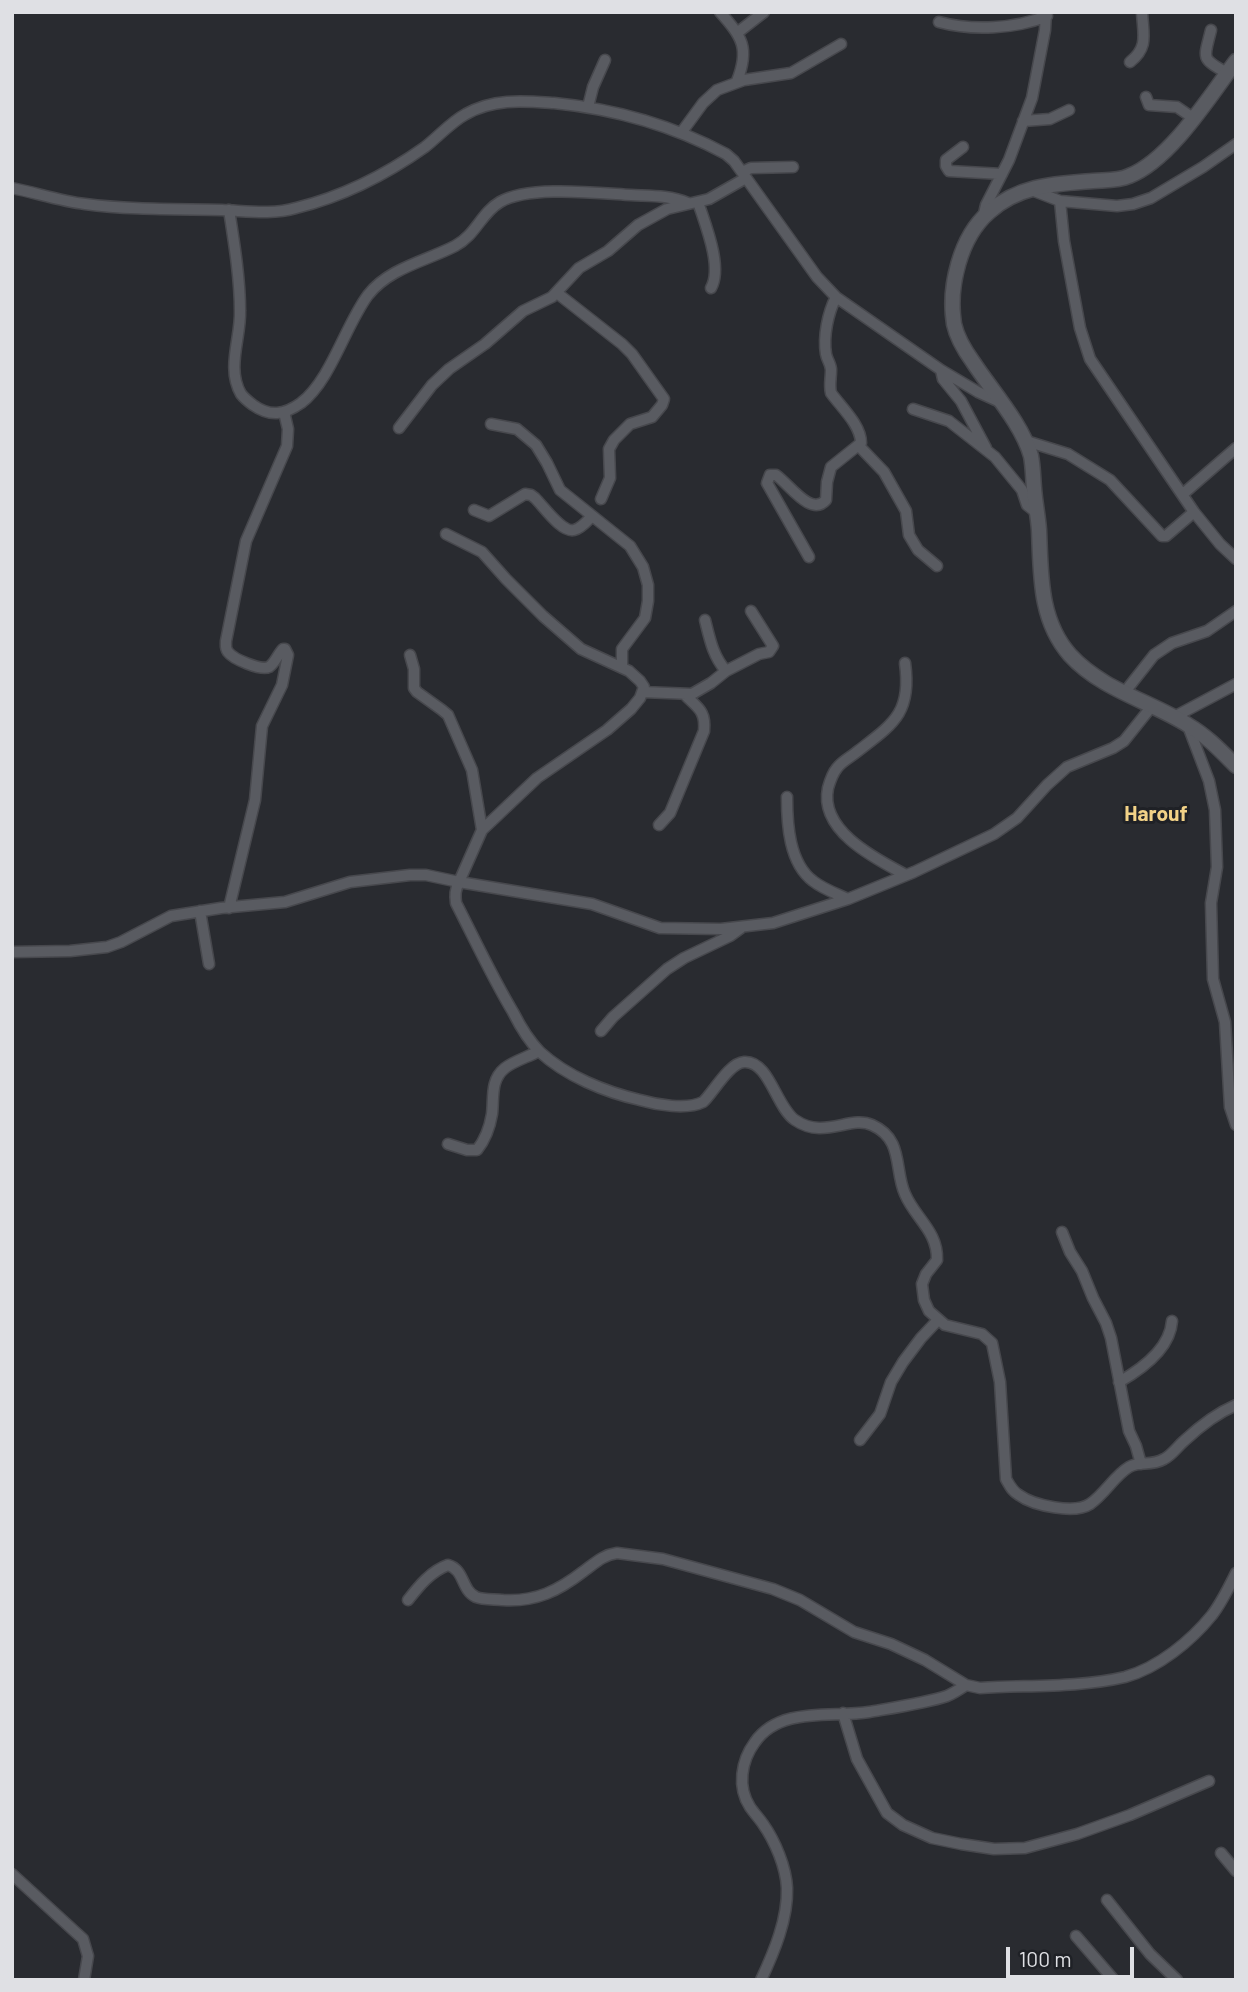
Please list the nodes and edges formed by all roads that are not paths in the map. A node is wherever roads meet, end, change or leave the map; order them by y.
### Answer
1 (720, 12) edge
2 (764, 12) edge
3 (1142, 12) edge
4 (1046, 14) edge
5 (939, 22) dead end
6 (1211, 30) dead end
7 (737, 33) junction
8 (841, 44) dead end
9 (605, 60) dead end
10 (1130, 62) dead end
11 (1231, 67) edge
12 (737, 81) junction
13 (1146, 97) dead end
14 (588, 107) junction
15 (1069, 110) dead end
16 (1193, 118) junction
17 (1023, 121) junction
18 (681, 133) junction
19 (1236, 144) edge
20 (963, 147) dead end
21 (793, 167) dead end
22 (1002, 174) junction
23 (744, 175) junction
24 (12, 188) edge
25 (1029, 189) junction
26 (1060, 201) junction
27 (693, 202) junction
28 (229, 211) junction
29 (983, 218) junction
30 (711, 288) dead end
31 (556, 293) junction
32 (836, 297) junction
33 (941, 370) junction
34 (1000, 402) junction
35 (914, 409) dead end
36 (284, 412) junction
37 (491, 424) dead end
38 (399, 428) dead end
39 (1026, 441) junction
40 (859, 446) junction
41 (1236, 448) edge
42 (988, 453) junction
43 (1183, 494) junction
44 (601, 499) dead end
45 (474, 510) dead end
46 (1194, 512) junction
47 (1037, 513) junction
48 (593, 516) junction
49 (446, 534) dead end
50 (809, 557) dead end
51 (1236, 559) edge
52 (937, 566) dead end
53 (751, 611) dead end
54 (1236, 611) edge
55 (705, 620) dead end
56 (410, 655) dead end
57 (905, 663) dead end
58 (622, 668) junction
59 (726, 671) junction
60 (1236, 684) edge
61 (643, 692) junction
62 (1124, 693) junction
63 (685, 695) junction
64 (1152, 706) junction
65 (1181, 720) junction
66 (1236, 766) edge
67 (787, 797) dead end
68 (659, 825) dead end
69 (482, 830) junction
70 (906, 875) junction
71 (459, 883) junction
72 (848, 899) junction
73 (229, 908) junction
74 (200, 911) junction
75 (741, 928) junction
76 (12, 952) edge
77 (209, 964) dead end
78 (601, 1031) dead end
79 (539, 1051) junction
80 (1236, 1125) edge
81 (448, 1144) dead end
82 (1062, 1232) dead end
83 (938, 1320) junction
84 (1172, 1321) dead end
85 (1119, 1382) junction
86 (1236, 1405) edge
87 (860, 1440) dead end
88 (1141, 1464) junction
89 (1236, 1573) edge
90 (408, 1600) dead end
91 (965, 1685) junction
92 (843, 1713) junction
93 (1209, 1781) dead end
94 (1221, 1853) dead end
95 (1236, 1871) edge
96 (12, 1874) edge
97 (1107, 1900) dead end
98 (1076, 1937) dead end
99 (85, 1980) edge
100 (761, 1980) edge
101 (1114, 1980) edge
102 (1177, 1980) edge

1 - 7 street
2 - 7 street
3 - 10 street
4 - 5 street
4 - 17 street
6 - 11 street
7 - 12 street
8 - 12 street
9 - 14 street
11 - 16 street
12 - 18 street
13 - 16 street
14 - 18 street
14 - 28 street
15 - 17 street
16 - 25 street
17 - 22 street
18 - 23 street
19 - 26 street
20 - 22 street
21 - 23 street
22 - 29 street
23 - 27 street
23 - 32 street
24 - 28 street
25 - 26 street
25 - 29 street
26 - 43 street
27 - 30 street
27 - 31 street
27 - 36 street
28 - 36 street
29 - 34 street
31 - 38 street
31 - 44 street
32 - 33 street
32 - 40 street
33 - 34 street
33 - 42 street
34 - 39 street
35 - 42 street
36 - 73 street
37 - 48 street
39 - 46 street
39 - 47 street
40 - 50 street
40 - 52 street
41 - 43 street
42 - 47 street
43 - 46 street
45 - 48 street
46 - 51 street
47 - 62 street
48 - 58 street
49 - 58 street
53 - 59 street
54 - 62 street
55 - 59 street
56 - 69 street
57 - 70 street
58 - 61 street
59 - 63 street
60 - 65 street
61 - 63 street
61 - 69 street
62 - 64 street
63 - 68 street
64 - 65 street
64 - 70 street
65 - 66 street
65 - 80 street
67 - 72 street
69 - 71 street
70 - 72 street
71 - 73 street
71 - 75 street
71 - 79 street
72 - 75 street
73 - 74 street
74 - 76 street
74 - 77 street
75 - 78 street
79 - 81 street
79 - 83 street
82 - 85 street
83 - 87 street
83 - 88 street
84 - 85 street
85 - 88 street
86 - 88 street
89 - 91 street
90 - 91 street
91 - 92 street
92 - 93 street
92 - 100 street
94 - 95 street
96 - 99 street
97 - 102 street
98 - 101 street

